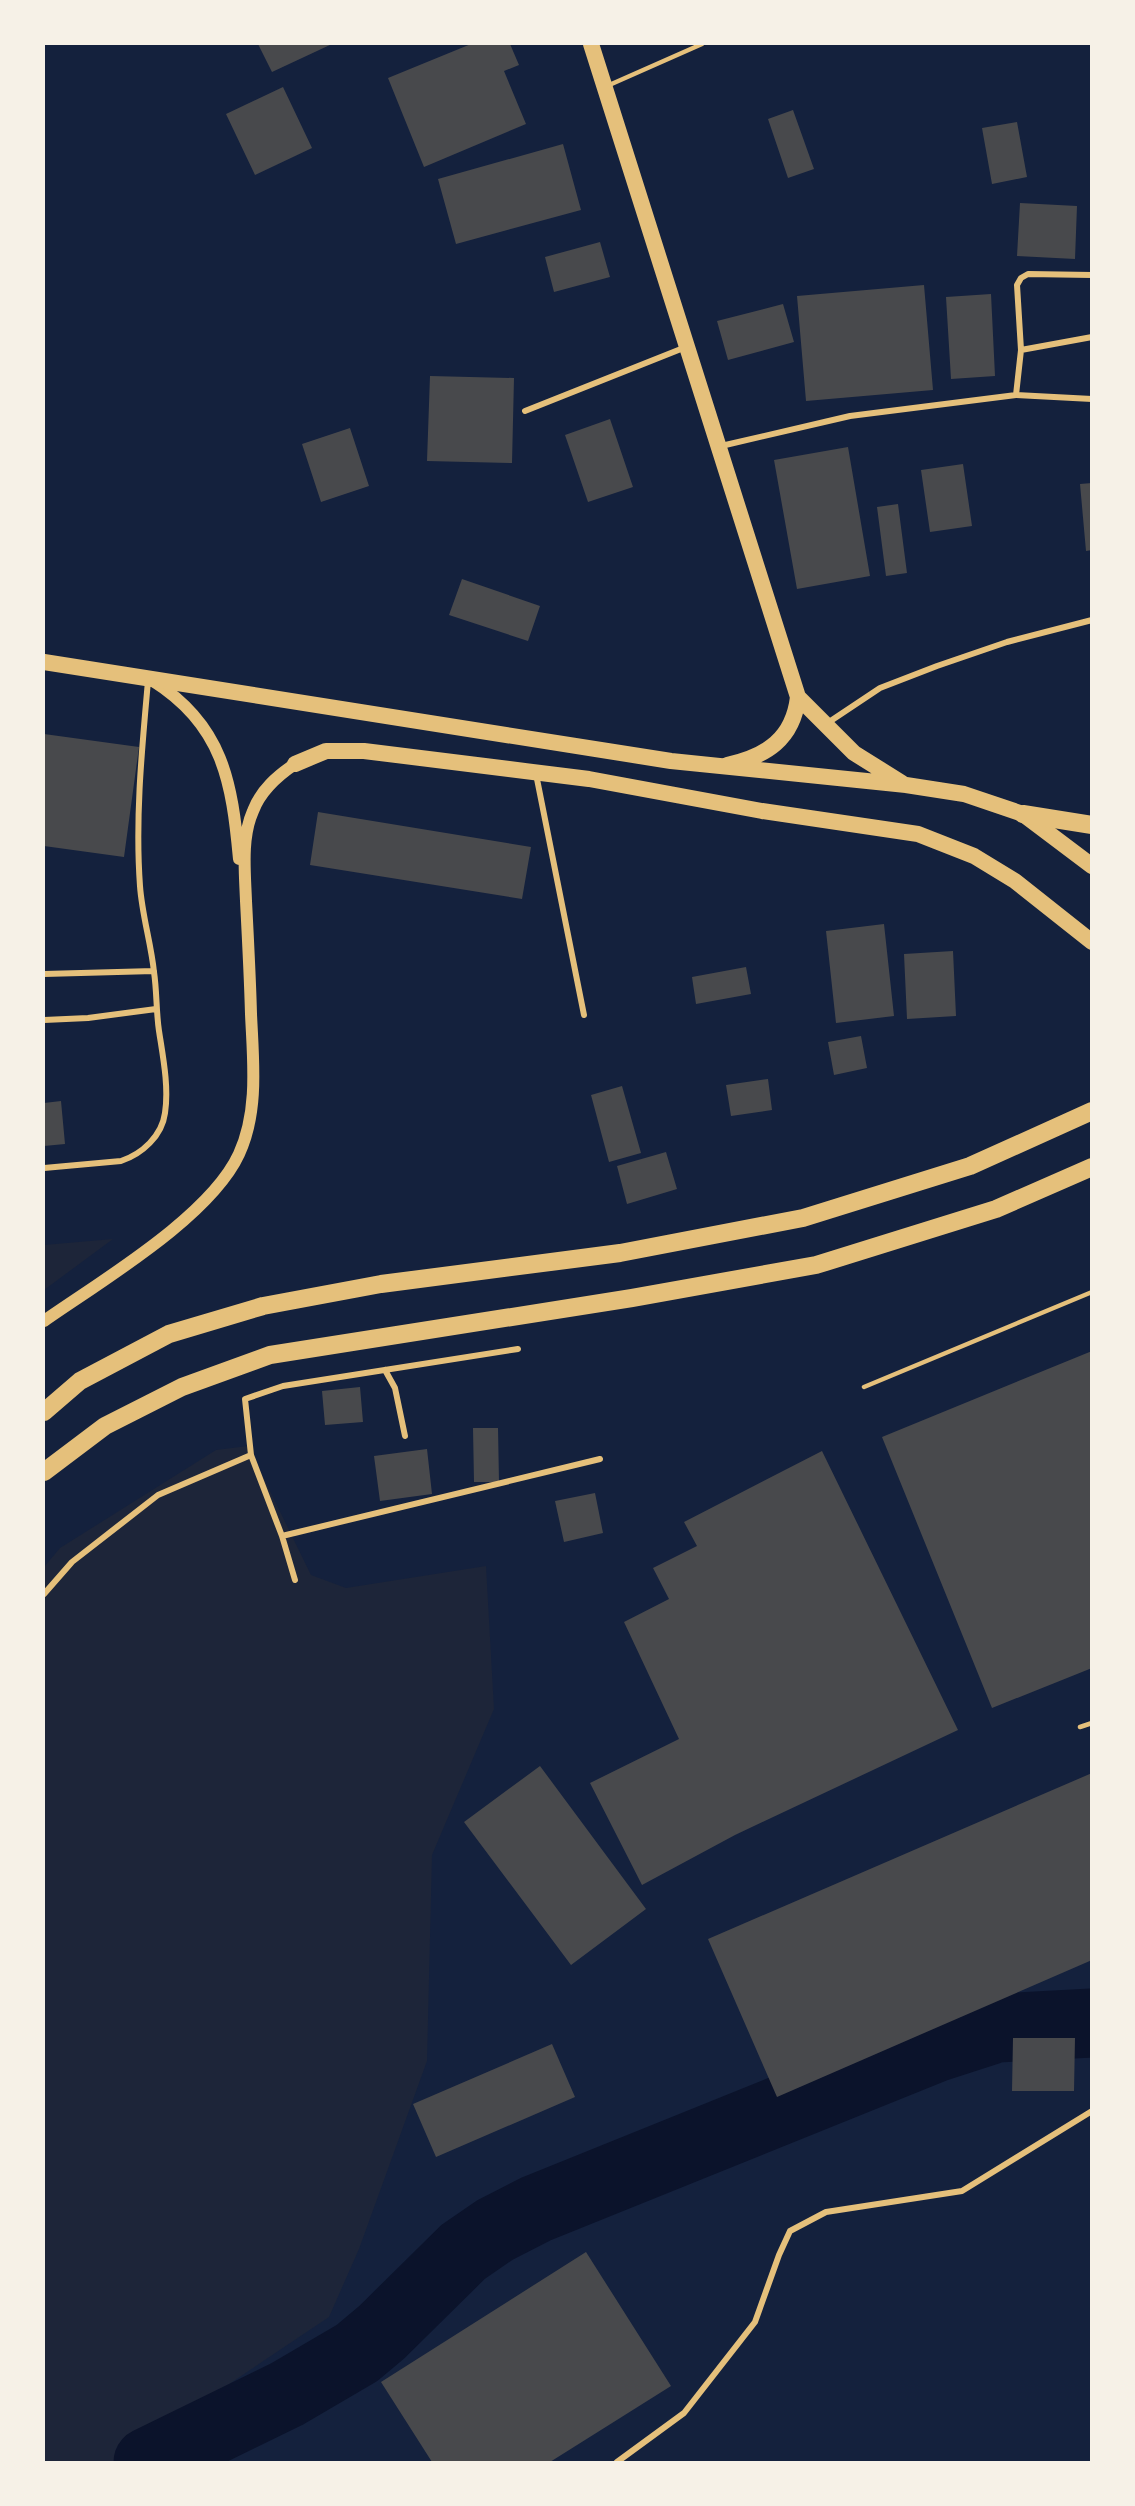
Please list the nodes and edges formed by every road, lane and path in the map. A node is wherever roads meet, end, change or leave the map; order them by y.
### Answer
1 (591, 44) edge
2 (702, 44) edge
3 (604, 87) junction
4 (1092, 275) edge
5 (1092, 337) edge
6 (687, 347) junction
7 (1021, 350) junction
8 (1016, 395) junction
9 (1092, 399) edge
10 (525, 411) dead end
11 (717, 447) junction
12 (1092, 620) edge
13 (44, 662) edge
14 (148, 678) junction
15 (798, 697) junction
16 (826, 725) junction
17 (295, 764) joint
18 (716, 768) junction
19 (536, 772) junction
20 (906, 785) junction
21 (1023, 814) junction
22 (1092, 825) edge
23 (1092, 866) edge
24 (1092, 942) edge
25 (154, 971) junction
26 (44, 974) edge
27 (250, 974) junction
28 (156, 1009) junction
29 (584, 1015) dead end
30 (44, 1020) edge
31 (1092, 1111) edge
32 (1092, 1167) edge
33 (44, 1168) edge
34 (1092, 1292) edge
35 (44, 1321) edge
36 (518, 1349) dead end
37 (386, 1370) junction
38 (864, 1387) dead end
39 (44, 1412) edge
40 (405, 1436) dead end
41 (251, 1455) junction
42 (600, 1459) dead end
43 (44, 1472) edge
44 (282, 1536) junction
45 (295, 1580) dead end
46 (44, 1594) edge
47 (1092, 1723) edge
48 (1080, 1727) dead end
49 (1092, 2111) edge
50 (617, 2463) edge

1 - 3 highway
2 - 3 lane
3 - 6 highway
4 - 7 street
5 - 7 street
6 - 10 street
6 - 11 highway
7 - 8 street
8 - 9 street
8 - 11 street
11 - 15 highway
12 - 16 street
13 - 14 highway
14 - 18 highway
14 - 25 street
14 - 27 main road
15 - 16 highway
15 - 18 highway
16 - 20 highway
17 - 19 highway
17 - 27 main road
18 - 20 highway
19 - 24 highway
19 - 29 street
20 - 21 highway
21 - 22 highway
21 - 23 highway
25 - 26 street
25 - 28 street
27 - 35 main road
28 - 30 street
28 - 33 street
31 - 39 highway
32 - 43 highway
34 - 38 lane
36 - 37 street
37 - 40 street
37 - 41 street
41 - 44 street
41 - 46 street
42 - 44 street
44 - 45 street
47 - 48 lane
49 - 50 street

